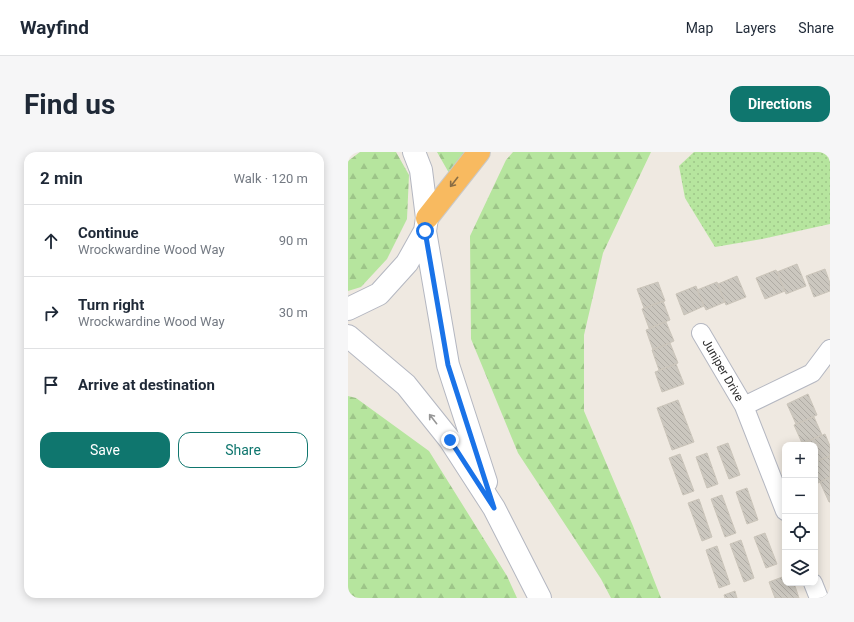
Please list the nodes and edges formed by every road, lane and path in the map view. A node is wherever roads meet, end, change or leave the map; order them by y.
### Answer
1 (414, 152) edge
2 (479, 152) edge
3 (426, 224) junction
4 (348, 309) edge
5 (701, 333) dead end
6 (348, 336) edge
7 (830, 350) edge
8 (744, 406) junction
9 (782, 503) edge
10 (494, 508) junction
11 (814, 586) edge
12 (540, 598) edge
13 (818, 598) edge

1 - 3 main road
2 -> 3 highway
3 - 4 main road
3 - 10 main road
5 - 8 street, Juniper Drive
10 -> 6 main road
7 - 8 street, Juniper Drive
8 - 9 street, Juniper Drive
10 - 12 main road
11 - 13 street

